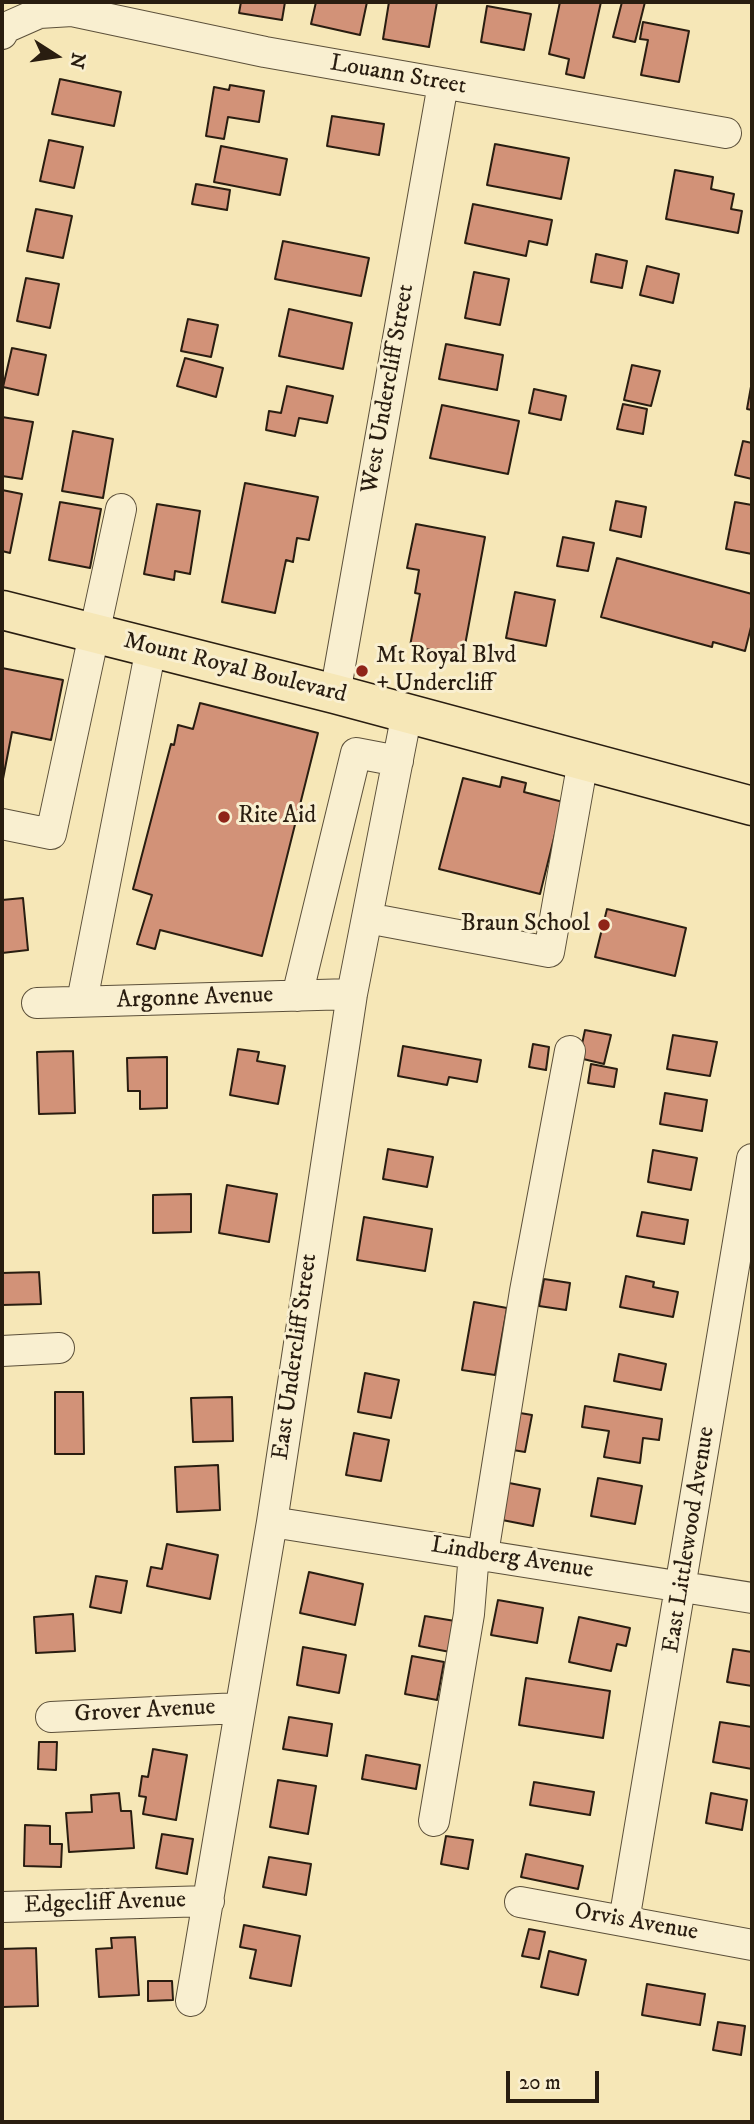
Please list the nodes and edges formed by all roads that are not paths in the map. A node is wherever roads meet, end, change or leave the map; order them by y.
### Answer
1 (3, 31) edge
2 (443, 84) junction
3 (726, 133) dead end
4 (121, 509) dead end
5 (2, 610) edge
6 (94, 634) junction
7 (151, 648) junction
8 (335, 694) junction
9 (407, 713) junction
10 (398, 761) junction
11 (583, 761) junction
12 (752, 806) edge
13 (2, 824) edge
14 (368, 918) junction
15 (352, 994) junction
16 (297, 996) junction
17 (82, 1002) junction
18 (37, 1003) dead end
19 (570, 1051) dead end
20 (752, 1159) edge
21 (59, 1348) dead end
22 (2, 1351) edge
23 (272, 1522) junction
24 (479, 1554) junction
25 (683, 1585) junction
26 (752, 1598) edge
27 (239, 1707) junction
28 (51, 1717) dead end
29 (434, 1821) dead end
30 (209, 1901) junction
31 (520, 1902) dead end
32 (2, 1907) edge
33 (624, 1921) junction
34 (752, 1945) edge
35 (191, 2001) dead end

1 - 2 street, Louann Street
2 - 3 street, Louann Street
2 - 8 street, West Undercliff Street
4 - 6 street
5 - 6 main road, Mount Royal Boulevard
6 - 7 main road, Mount Royal Boulevard
6 - 13 street
7 - 8 main road, Mount Royal Boulevard
7 - 17 street
8 - 9 main road, Mount Royal Boulevard
9 - 10 street, East Undercliff Street
9 - 11 main road, Mount Royal Boulevard
10 - 14 street, East Undercliff Street
10 - 16 street
11 - 12 main road, Mount Royal Boulevard
11 - 14 street
14 - 15 street, East Undercliff Street
15 - 16 street, Argonne Avenue
15 - 23 street, East Undercliff Street
16 - 17 street, Argonne Avenue
17 - 18 street, Argonne Avenue
19 - 24 street
20 - 25 street, East Littlewood Avenue
21 - 22 street
23 - 24 street, Lindberg Avenue
23 - 27 street, East Undercliff Street
24 - 25 street, Lindberg Avenue
24 - 29 street
25 - 26 street, Lindberg Avenue
25 - 33 street, East Littlewood Avenue
27 - 28 street, Grover Avenue
27 - 30 street, East Undercliff Street
30 - 32 street, Edgecliff Avenue
30 - 35 street, East Undercliff Street
31 - 33 street, Orvis Avenue
33 - 34 street, Orvis Avenue

